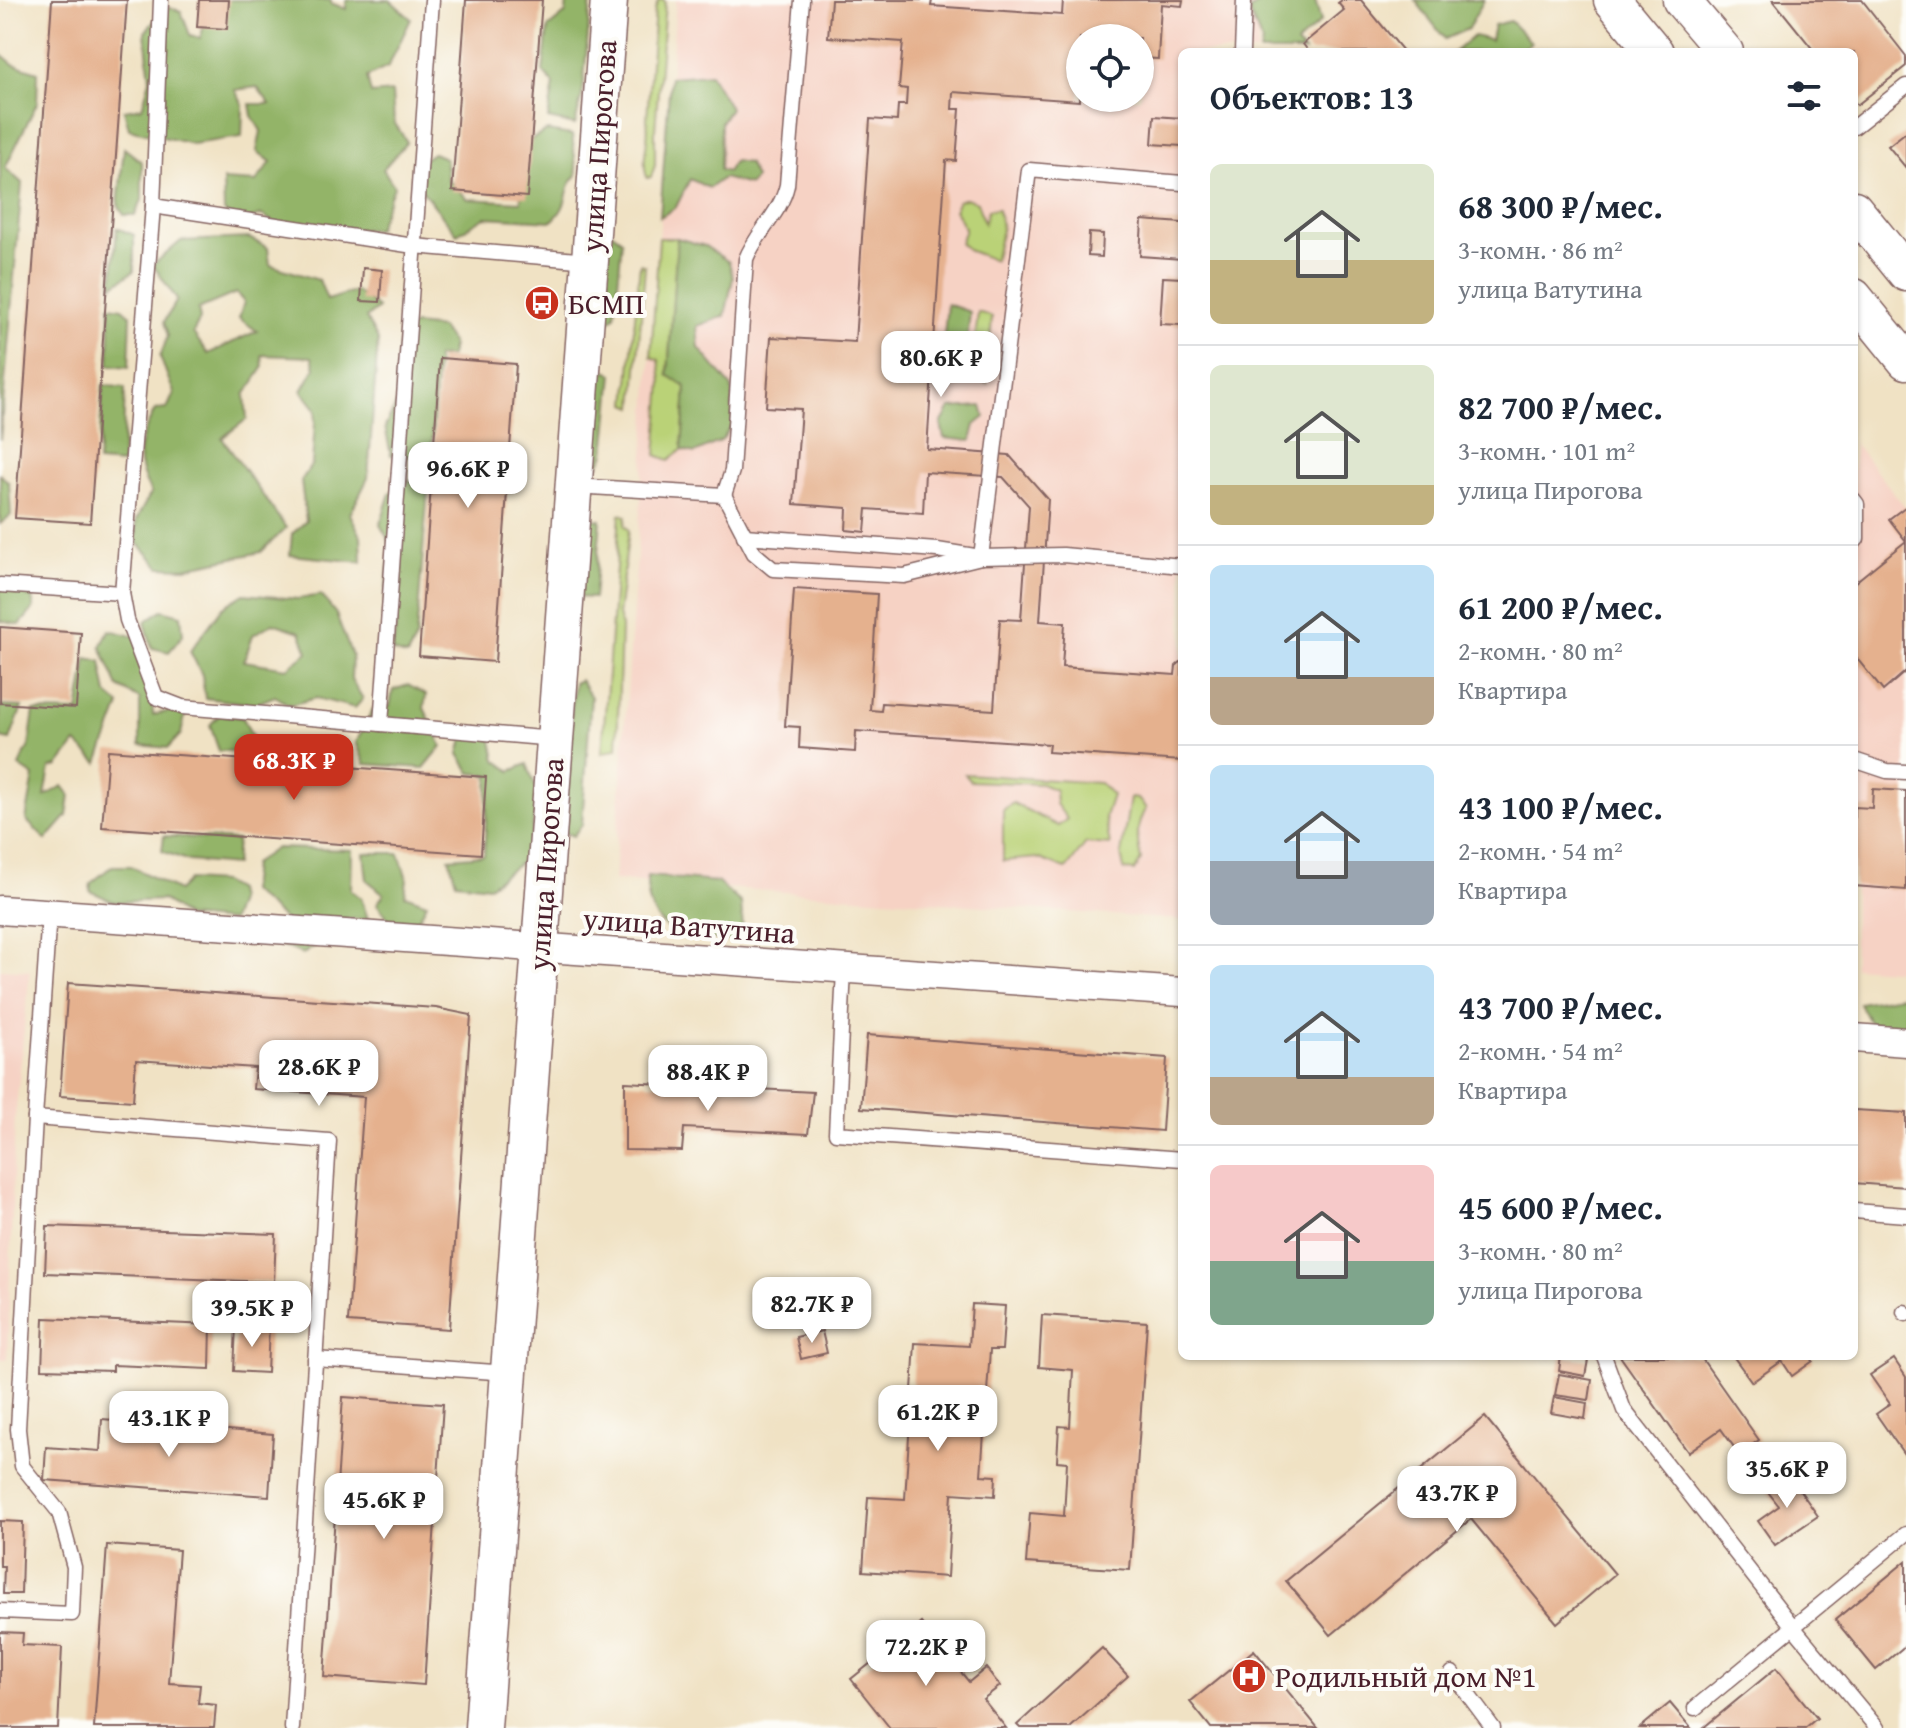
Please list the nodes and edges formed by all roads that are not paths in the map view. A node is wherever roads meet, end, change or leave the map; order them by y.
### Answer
1 (161, 0) edge
2 (432, 0) edge
3 (609, 0) edge
4 (802, 0) edge
5 (1244, 0) edge
6 (1612, 0) edge
7 (1681, 0) edge
8 (1242, 48) edge
9 (1652, 48) edge
10 (1722, 48) edge
11 (1906, 86) edge
12 (1858, 124) edge
13 (1178, 183) edge
14 (153, 206) junction
15 (1858, 214) edge
16 (414, 246) junction
17 (590, 262) junction
18 (1906, 273) edge
19 (1858, 302) edge
20 (1906, 361) edge
21 (573, 486) junction
22 (724, 495) junction
23 (744, 536) junction
24 (981, 557) junction
25 (1178, 566) edge
26 (0, 585) edge
27 (122, 593) junction
28 (381, 724) junction
29 (554, 739) junction
30 (1858, 761) edge
31 (1906, 772) edge
32 (0, 910) edge
33 (49, 913) junction
34 (539, 949) junction
35 (844, 970) junction
36 (1178, 992) edge
37 (1858, 1038) edge
38 (1906, 1042) edge
39 (35, 1118) junction
40 (1178, 1159) edge
41 (1858, 1211) edge
42 (1906, 1215) edge
43 (315, 1359) junction
44 (1605, 1360) edge
45 (508, 1373) junction
46 (1906, 1534) edge
47 (0, 1611) edge
48 (1794, 1628) junction
49 (1452, 1673) dead end
50 (1695, 1708) dead end
51 (292, 1728) edge
52 (483, 1728) edge
53 (1493, 1728) edge
54 (1877, 1728) edge

1 - 14 lane
2 - 16 lane
3 - 17 street, улица Пирогова
4 - 22 lane
5 - 8 lane
6 - 9 street
7 - 10 street
11 - 12 lane
13 - 24 lane
14 - 16 lane
14 - 27 lane
15 - 18 street
16 - 17 lane
16 - 28 lane
17 - 21 street, улица Пирогова
19 - 20 street
21 - 22 lane
21 - 29 street, улица Пирогова
22 - 23 lane
23 - 24 lane
23 - 24 lane
24 - 25 lane
26 - 27 lane
27 - 28 lane
28 - 29 lane
29 - 34 street, улица Пирогова
30 - 31 lane
32 - 33 street, улица Ватутина
33 - 34 street, улица Ватутина
33 - 39 lane
34 - 35 street, улица Ватутина
34 - 45 street, улица Пирогова
35 - 36 street, улица Ватутина
35 - 40 lane
37 - 38 street
39 - 43 lane
39 - 47 lane
41 - 42 lane
43 - 45 lane
43 - 51 lane
44 - 48 lane
45 - 52 street, улица Пирогова
46 - 48 lane
48 - 50 lane
48 - 54 lane
49 - 53 lane

